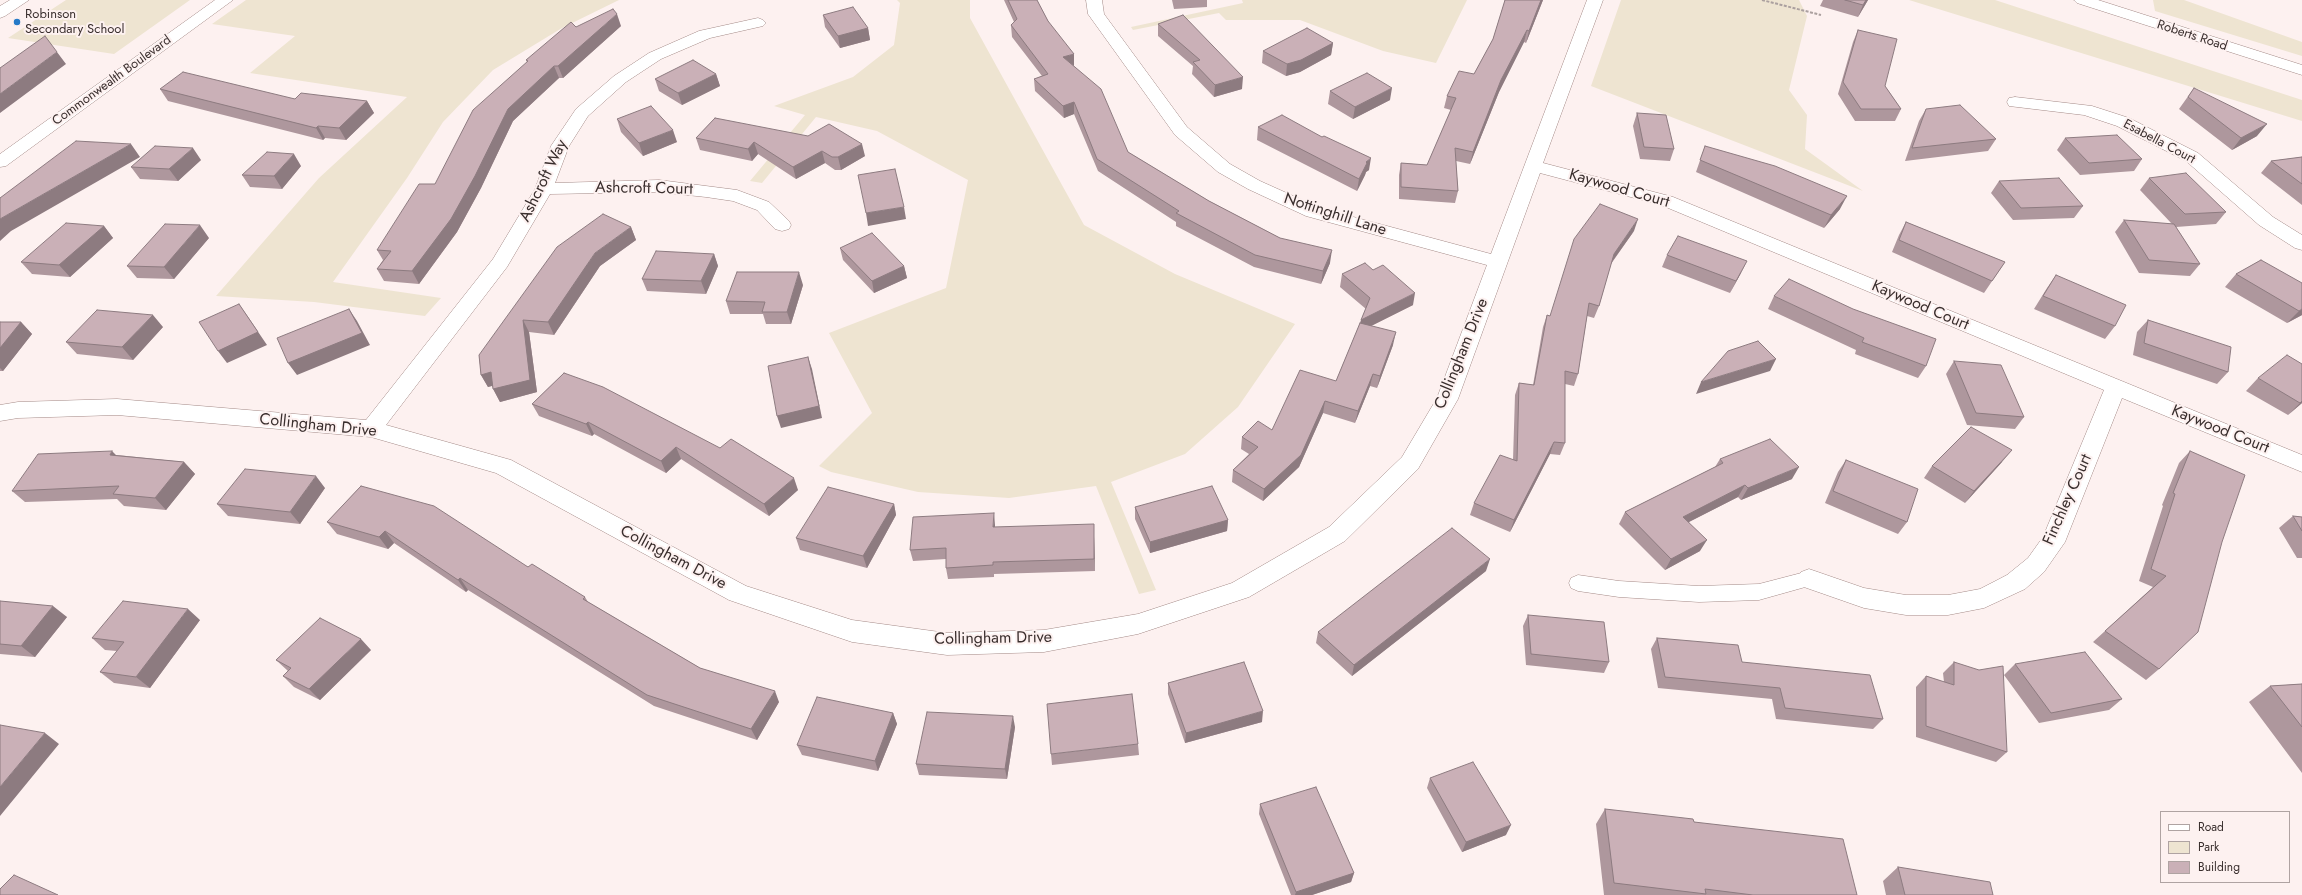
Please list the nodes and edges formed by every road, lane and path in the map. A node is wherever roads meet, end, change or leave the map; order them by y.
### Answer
1 (21, 0) edge
2 (225, 0) edge
3 (1094, 0) edge
4 (1595, 0) edge
5 (1762, 0) edge
6 (2082, 0) edge
7 (0, 13) edge
8 (1821, 15) dead end
9 (758, 23) dead end
10 (2302, 70) edge
11 (2015, 102) dead end
12 (0, 162) edge
13 (1533, 166) junction
14 (544, 189) junction
15 (782, 224) dead end
16 (2302, 244) edge
17 (1498, 262) junction
18 (2116, 387) junction
19 (0, 413) edge
20 (371, 429) junction
21 (2302, 464) edge
22 (1809, 579) joint
23 (1578, 583) dead end

1 - 7 street
2 - 12 street, Commonwealth Boulevard
3 - 17 street, Nottinghill Lane
4 - 13 street, Collingham Drive
5 - 8 path
6 - 10 street, Roberts Road
9 - 14 street, Ashcroft Way
11 - 16 street, Esabella Court
13 - 17 street, Collingham Drive
13 - 18 street, Kaywood Court
14 - 15 street, Ashcroft Court
14 - 20 street, Ashcroft Way
17 - 20 street, Collingham Drive
18 - 21 street, Kaywood Court
18 - 22 street, Finchley Court
19 - 20 street, Collingham Drive
22 - 23 lane

